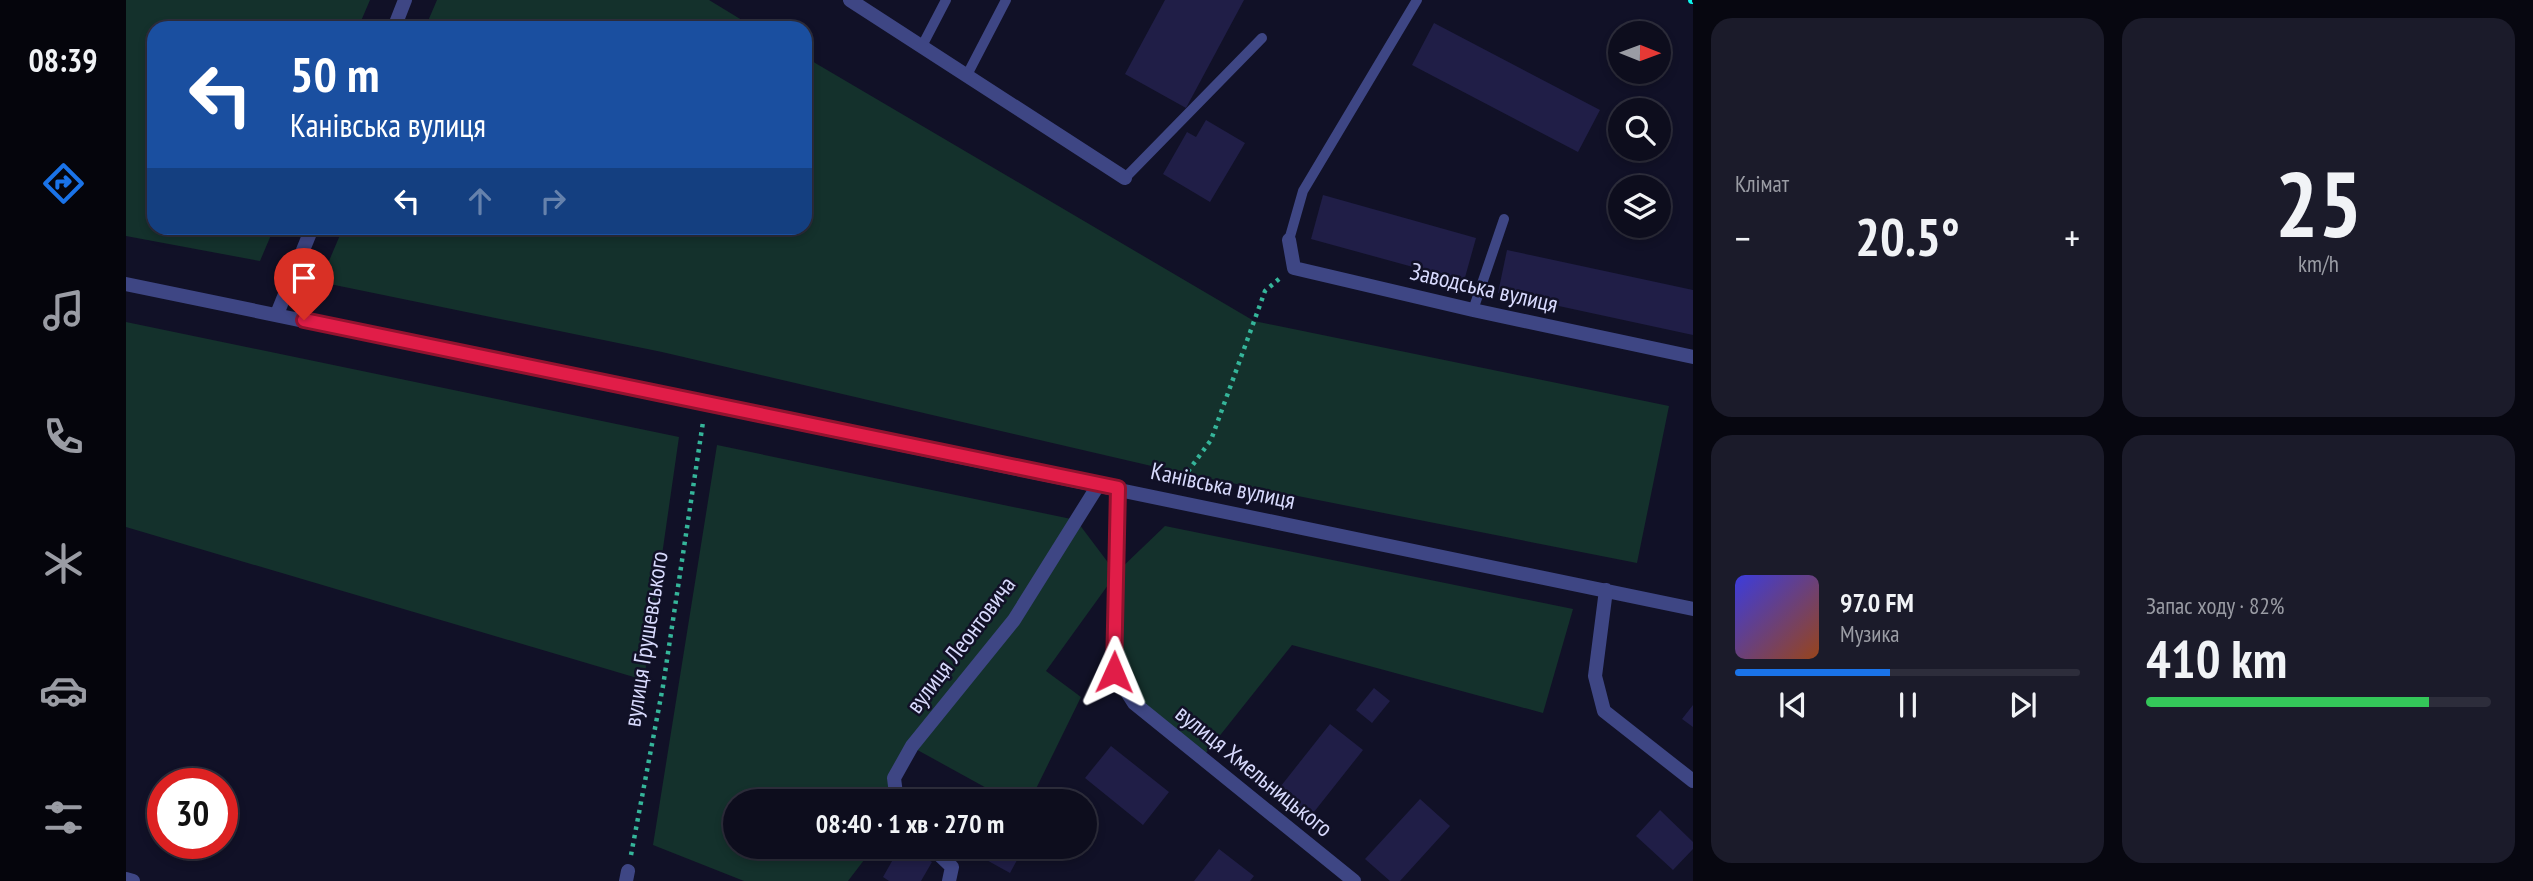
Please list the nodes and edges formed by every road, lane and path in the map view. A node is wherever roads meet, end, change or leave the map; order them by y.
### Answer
1 (405, 0) edge
2 (850, 0) edge
3 (946, 0) edge
4 (1006, 0) edge
5 (1417, 0) edge
6 (397, 21) edge
7 (1262, 38) dead end
8 (922, 47) junction
9 (967, 75) junction
10 (1125, 178) joint
11 (1504, 219) dead end
12 (309, 235) edge
13 (1289, 240) joint
14 (1294, 268) junction
15 (126, 284) edge
16 (1473, 310) junction
17 (277, 314) junction
18 (1693, 357) edge
19 (706, 404) junction
20 (1099, 484) junction
21 (1118, 488) junction
22 (1152, 495) junction
23 (1606, 590) junction
24 (1693, 608) edge
25 (1693, 781) edge
26 (895, 789) edge
27 (944, 859) edge
28 (627, 876) edge
29 (126, 879) edge
30 (134, 881) edge
31 (949, 881) edge
32 (1354, 881) edge

1 - 6 street
2 - 8 street
3 - 8 lane
4 - 9 lane
5 - 13 lane
7 - 10 lane
8 - 9 street
9 - 10 street
11 - 16 lane
12 - 17 street
13 - 14 street
14 - 16 street, Заводська вулиця
14 - 22 path
15 - 17 street, Канівська вулиця
16 - 18 street, Заводська вулиця
17 - 19 street, Канівська вулиця
19 - 20 street, Канівська вулиця
19 - 28 path, вулиця Грушевського
20 - 21 street, Канівська вулиця
20 - 26 street, вулиця Леонтовича
21 - 22 street, Канівська вулиця
21 - 32 street, вулиця Хмельницького
22 - 23 street, Канівська вулиця
23 - 24 street, Канівська вулиця
23 - 25 street
27 - 31 street
29 - 30 street

